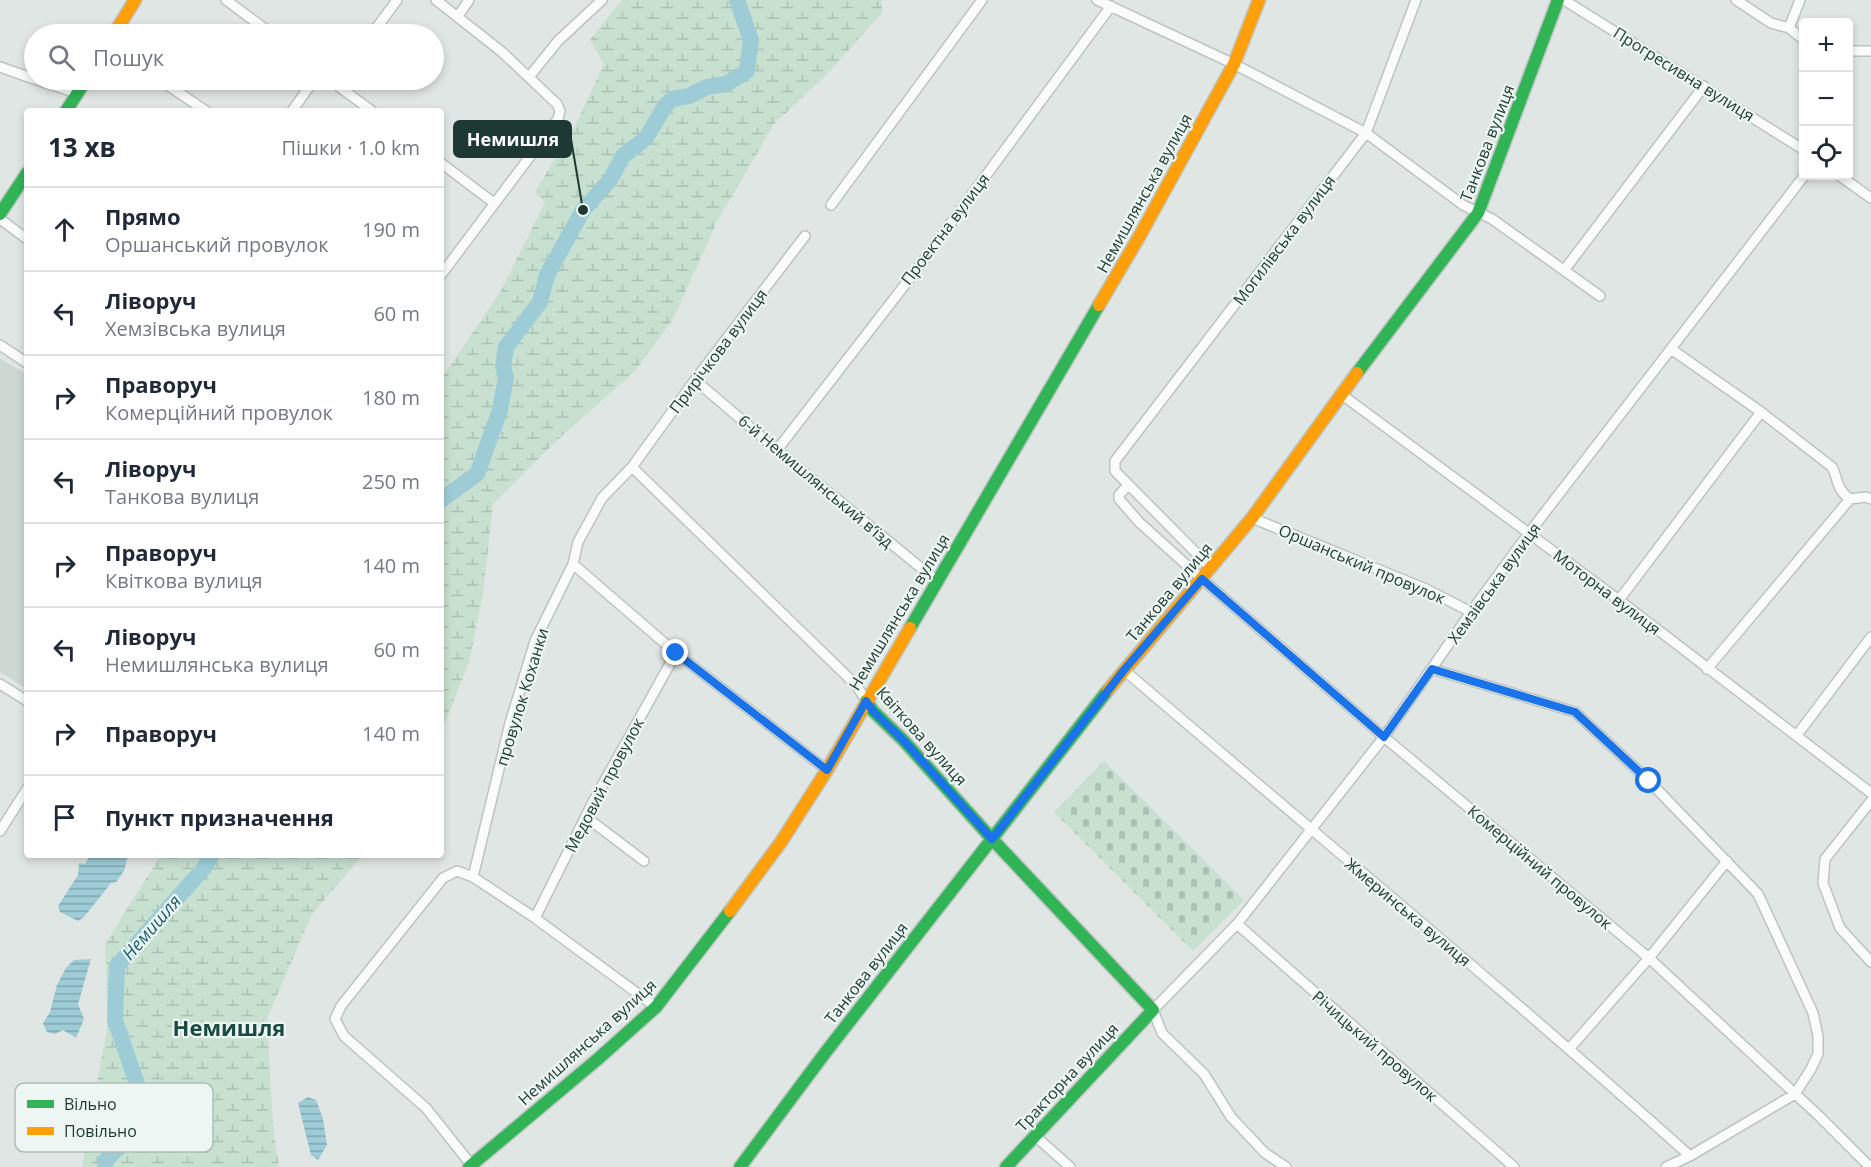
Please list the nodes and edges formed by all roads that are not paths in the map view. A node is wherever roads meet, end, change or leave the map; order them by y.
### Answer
1 (135, 0) edge
2 (226, 0) edge
3 (397, 0) edge
4 (436, 0) edge
5 (468, 0) edge
6 (602, 0) edge
7 (982, 0) edge
8 (1097, 0) edge
9 (1259, 0) edge
10 (1416, 0) edge
11 (1558, 0) edge
12 (1564, 0) edge
13 (1736, 0) edge
14 (1800, 0) edge
15 (1111, 6) junction
16 (458, 16) junction
17 (120, 24) edge
18 (258, 24) edge
19 (379, 24) edge
20 (1789, 28) junction
21 (1799, 37) edge
22 (1853, 51) edge
23 (1871, 51) edge
24 (1234, 64) junction
25 (0, 67) edge
26 (24, 75) edge
27 (529, 77) junction
28 (1704, 86) junction
29 (68, 90) edge
30 (79, 90) edge
31 (175, 90) edge
32 (307, 90) edge
33 (346, 90) edge
34 (77, 93) junction
35 (68, 108) edge
36 (202, 108) edge
37 (294, 108) edge
38 (368, 108) edge
39 (1366, 133) junction
40 (1799, 147) edge
41 (444, 165) edge
42 (24, 178) edge
43 (1801, 180) edge
44 (1846, 180) edge
45 (1871, 198) edge
46 (494, 203) junction
47 (831, 205) dead end
48 (1478, 213) junction
49 (0, 217) edge
50 (805, 236) dead end
51 (24, 237) edge
52 (1566, 269) junction
53 (444, 270) edge
54 (1600, 296) dead end
55 (0, 345) edge
56 (1671, 349) junction
57 (24, 359) edge
58 (695, 380) junction
59 (1341, 394) junction
60 (1761, 412) junction
61 (777, 450) junction
62 (632, 467) junction
63 (1128, 485) junction
64 (1850, 499) junction
65 (1871, 499) edge
66 (1252, 519) junction
67 (1529, 533) junction
68 (573, 564) junction
69 (1211, 568) junction
70 (1202, 579) junction
71 (937, 581) junction
72 (1618, 600) junction
73 (1471, 612) junction
74 (1871, 637) edge
75 (676, 653) junction
76 (1432, 669) junction
77 (1707, 669) junction
78 (1124, 670) junction
79 (0, 684) edge
80 (24, 699) edge
81 (866, 701) junction
82 (1797, 735) junction
83 (1384, 737) junction
84 (827, 770) junction
85 (1871, 793) edge
86 (24, 794) edge
87 (1871, 801) edge
88 (586, 817) junction
89 (1310, 830) junction
90 (0, 831) edge
91 (992, 839) junction
92 (644, 861) dead end
93 (1727, 861) junction
94 (473, 877) junction
95 (535, 918) junction
96 (1237, 924) junction
97 (1649, 958) junction
98 (1871, 962) edge
99 (656, 1007) junction
100 (1153, 1010) junction
101 (1570, 1048) junction
102 (1795, 1094) junction
103 (1034, 1136) junction
104 (1690, 1156) junction
105 (471, 1166) edge
106 (1869, 1166) edge
107 (740, 1167) edge
108 (1006, 1167) edge
109 (1070, 1167) edge
110 (1286, 1167) edge
111 (1514, 1167) edge
112 (1666, 1167) edge

1 - 17 street
2 - 18 street
3 - 19 street
4 - 16 street
5 - 16 street
6 - 27 street
7 - 47 street
8 - 15 street
9 - 24 street, Немишлянська вулиця
10 - 39 street, Могилівська вулиця
11 - 48 street, Танкова вулиця
12 - 28 street, Прогресивна вулиця
13 - 20 street
14 - 20 street
15 - 24 street
15 - 61 street, Проектна вулиця
16 - 27 street
20 - 21 street
22 - 23 street
24 - 39 street
24 - 71 street, Немишлянська вулиця
25 - 26 street
27 - 46 street
28 - 40 street, Прогресивна вулиця
28 - 52 street
29 - 34 street
30 - 34 street
31 - 36 street
32 - 37 street
33 - 38 street
34 - 35 street
39 - 48 street
39 - 63 street, Могилівська вулиця
41 - 46 street
42 - 49 street
43 - 56 street, Хемзівська вулиця
44 - 45 street
46 - 53 street
48 - 52 street
48 - 59 street, Танкова вулиця
49 - 51 street
50 - 58 street, Прирічкова вулиця
52 - 54 street
55 - 57 street
56 - 60 street
56 - 67 street, Хемзівська вулиця
58 - 61 street, 6-й Немишлянський в’їзд
58 - 62 street, Прирічкова вулиця
59 - 66 street, Танкова вулиця
59 - 67 street, Моторна вулиця
60 - 64 street
60 - 72 street
61 - 71 street, 6-й Немишлянський в’їзд
62 - 68 street, провулок Коханки
62 - 81 street, Квіткова вулиця
63 - 69 street
63 - 70 street, Комерційний провулок
64 - 65 street
64 - 77 street
66 - 69 street, Танкова вулиця
66 - 73 street, Оршанський провулок
67 - 72 street, Моторна вулиця
67 - 73 street, Хемзівська вулиця
68 - 75 street
68 - 94 street, провулок Коханки
69 - 70 street, Танкова вулиця
70 - 78 street, Танкова вулиця
70 - 83 street, Комерційний провулок
71 - 81 street, Немишлянська вулиця
72 - 77 street, Моторна вулиця
73 - 76 street, Хемзівська вулиця
74 - 82 street
75 - 84 street
75 - 88 street, Медовий провулок
76 - 83 street, Хемзівська вулиця
76 - 93 street
77 - 82 street, Моторна вулиця
78 - 89 street, Жмеринська вулиця
78 - 91 street, Танкова вулиця
79 - 80 street
81 - 84 street, Немишлянська вулиця
81 - 91 street, Квіткова вулиця
82 - 85 street, Моторна вулиця
83 - 89 street, Хемзівська вулиця
83 - 97 street, Комерційний провулок
84 - 99 street, Немишлянська вулиця
86 - 90 street
87 - 98 street
88 - 92 street
88 - 95 street, Медовий провулок
89 - 96 street, Хемзівська вулиця
89 - 101 street, Жмеринська вулиця
91 - 100 street, Квіткова вулиця
91 - 107 street, Танкова вулиця
93 - 97 street
93 - 102 street
94 - 95 street
94 - 105 street
95 - 99 street
96 - 100 street, Хемзівська вулиця
96 - 111 street, Річицький провулок
97 - 101 street
97 - 102 street, Комерційний провулок
99 - 105 street, Немишлянська вулиця
100 - 103 street, Тракторна вулиця
100 - 110 street
101 - 104 street, Жмеринська вулиця
102 - 104 street
102 - 106 street, Комерційний провулок
103 - 108 street, Тракторна вулиця
103 - 109 street
104 - 112 street

